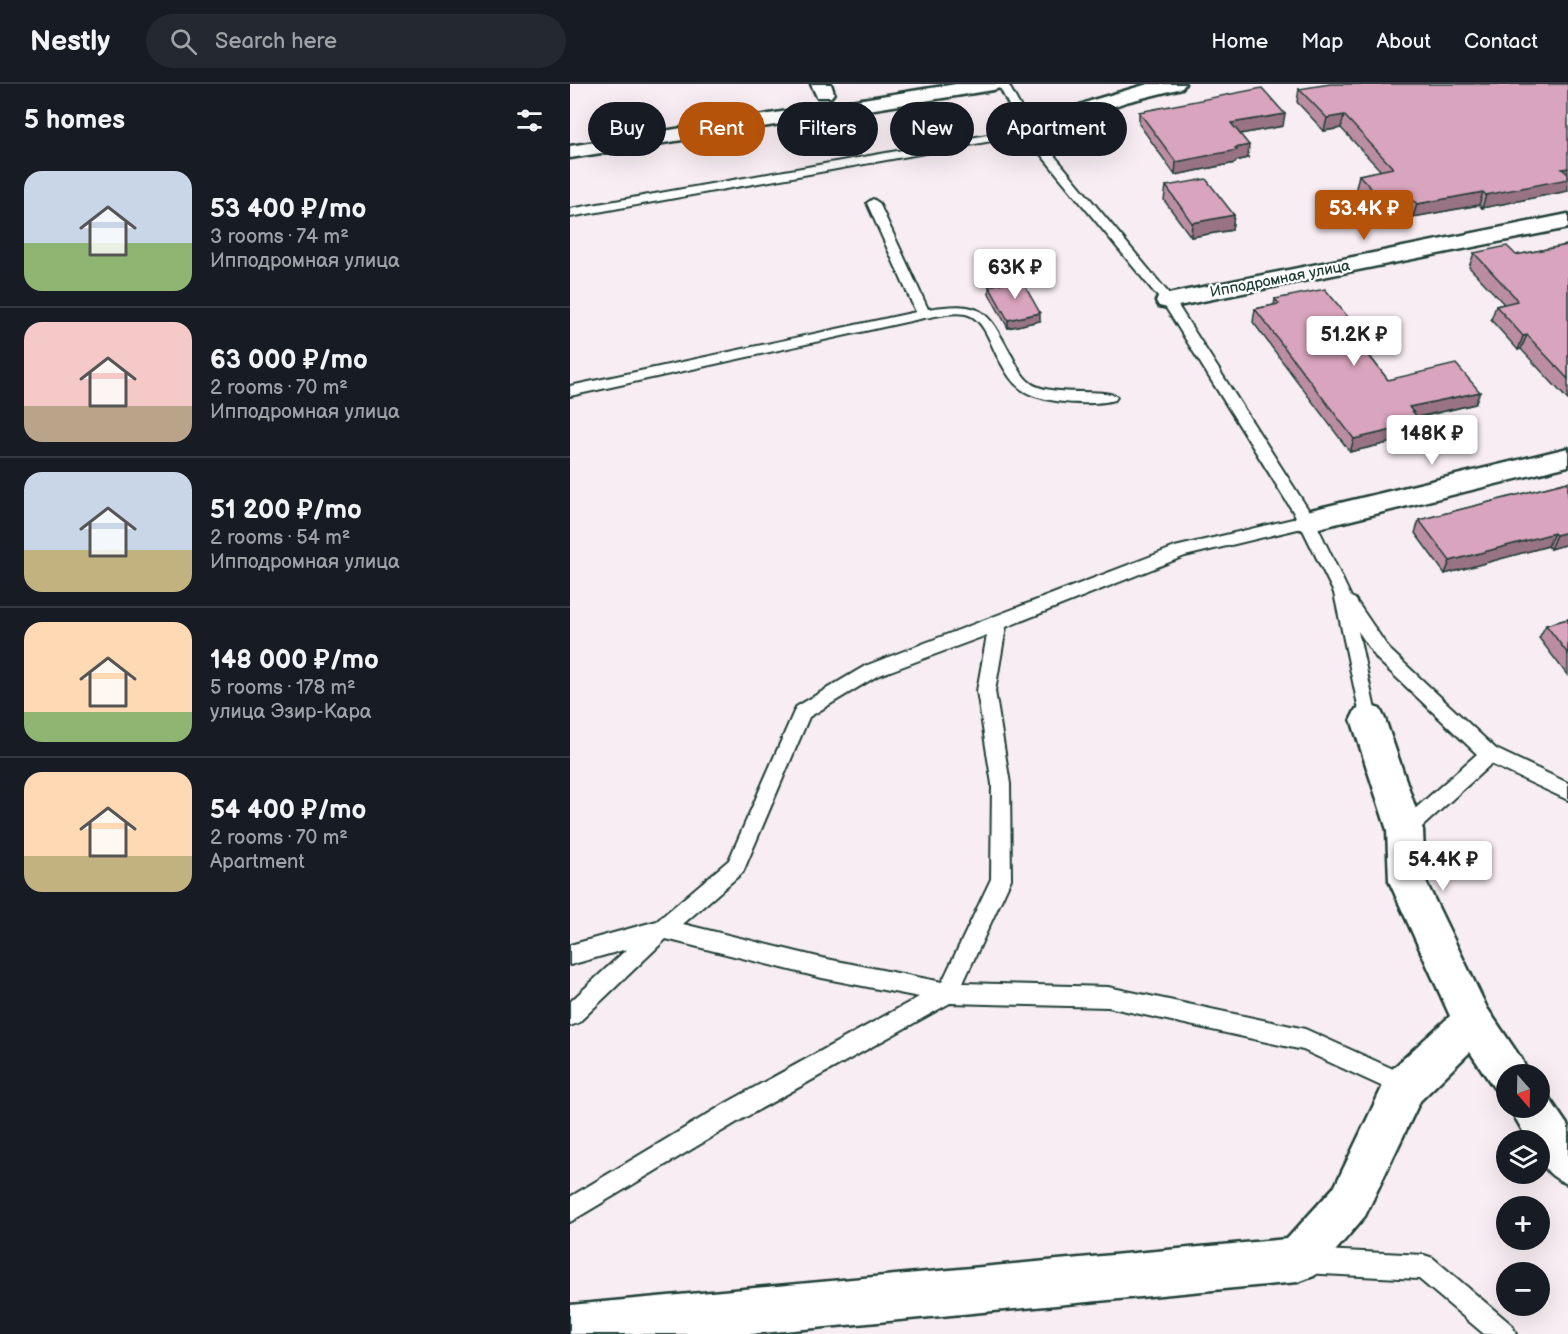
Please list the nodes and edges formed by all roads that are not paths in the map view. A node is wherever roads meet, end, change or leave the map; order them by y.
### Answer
1 (879, 84) edge
2 (993, 84) edge
3 (1003, 84) edge
4 (1175, 84) edge
5 (822, 88) edge
6 (1013, 102) edge
7 (1105, 102) edge
8 (666, 116) edge
9 (986, 139) edge
10 (570, 152) edge
11 (1048, 156) edge
12 (873, 203) dead end
13 (570, 213) edge
14 (1568, 221) edge
15 (1168, 302) junction
16 (924, 314) junction
17 (570, 391) edge
18 (1110, 397) dead end
19 (1568, 457) edge
20 (1307, 520) junction
21 (1342, 593) junction
22 (999, 623) junction
23 (1368, 719) joint
24 (1489, 754) junction
25 (1568, 792) edge
26 (1405, 830) junction
27 (663, 929) junction
28 (570, 955) edge
29 (948, 993) junction
30 (570, 1016) edge
31 (1473, 1022) junction
32 (1501, 1064) edge
33 (1405, 1086) junction
34 (1537, 1118) edge
35 (1568, 1163) edge
36 (570, 1210) edge
37 (1298, 1260) junction
38 (570, 1328) edge
39 (1503, 1334) edge

1 - 5 street
2 - 10 street
3 - 6 lane
4 - 7 street
5 - 8 street
9 - 13 lane
11 - 15 lane
12 - 16 lane
14 - 15 street, Ипподромная улица
15 - 20 lane
16 - 17 lane
16 - 18 lane
19 - 20 street
20 - 21 lane
20 - 22 lane
21 - 23 lane
21 - 24 lane
22 - 27 lane
22 - 29 lane
23 - 26 street
24 - 25 lane
24 - 26 lane
26 - 31 street
27 - 28 lane
27 - 29 lane
27 - 30 lane
29 - 33 lane
29 - 36 lane
31 - 32 street
31 - 33 street
33 - 37 street
34 - 35 street
37 - 38 street
37 - 39 lane

